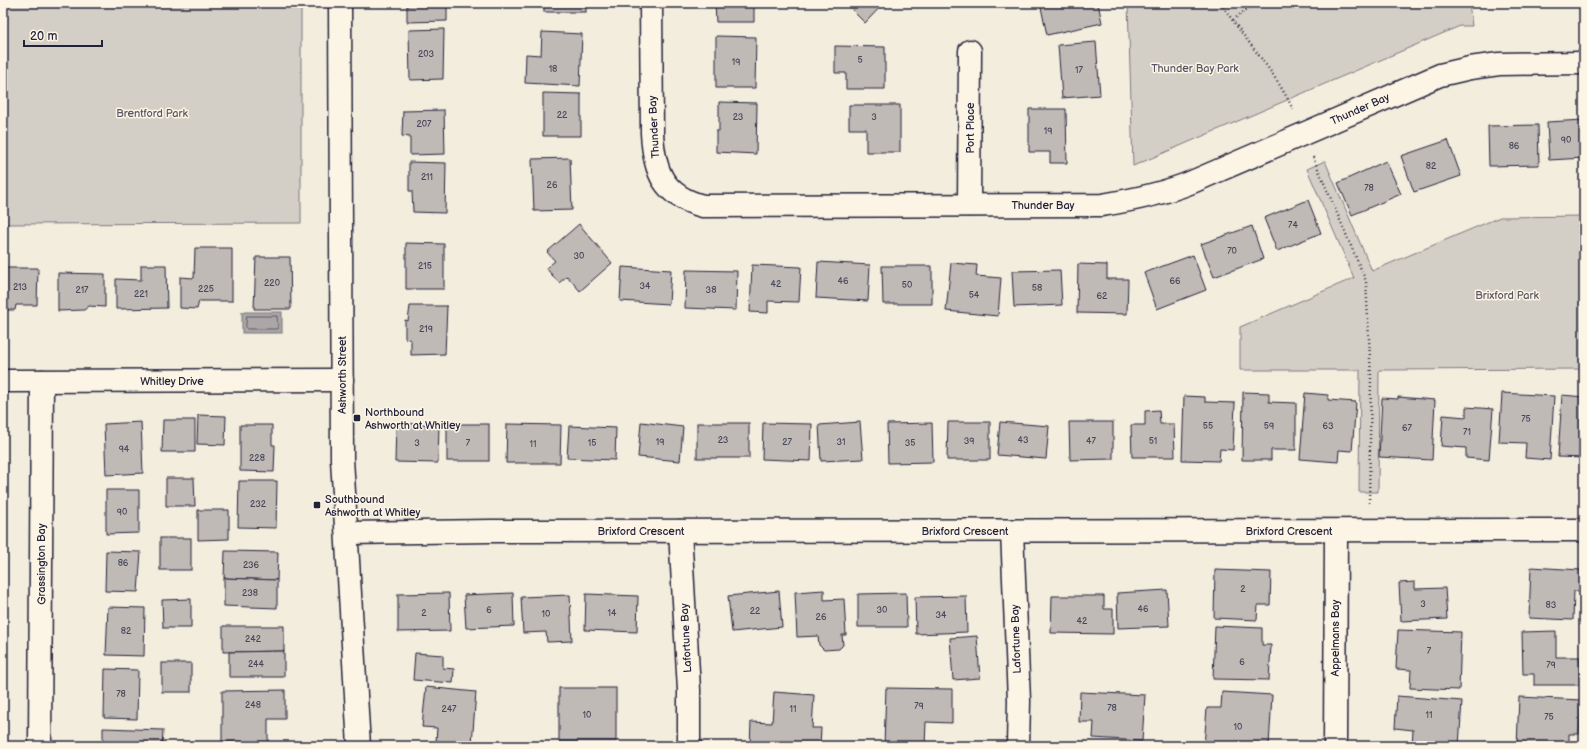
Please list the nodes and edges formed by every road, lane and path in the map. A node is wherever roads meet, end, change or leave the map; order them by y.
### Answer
1 (340, 3) edge
2 (651, 3) edge
3 (1221, 3) edge
4 (1255, 3) edge
5 (1233, 20) junction
6 (970, 51) dead end
7 (1584, 63) edge
8 (1303, 134) junction
9 (969, 205) junction
10 (342, 380) junction
11 (3, 381) edge
12 (42, 381) junction
13 (1336, 530) junction
14 (1369, 530) junction
15 (1584, 530) edge
16 (680, 531) junction
17 (1012, 531) junction
18 (347, 533) junction
19 (40, 746) edge
20 (359, 746) edge
21 (689, 746) edge
22 (1018, 746) edge
23 (1335, 746) edge

1 - 10 street, Ashworth Street
2 - 9 street, Thunder Bay
3 - 5 path
4 - 5 path
5 - 8 path
6 - 9 street, Port Place
7 - 8 street, Thunder Bay
8 - 9 street, Thunder Bay
8 - 14 path
10 - 12 street, Whitley Drive
10 - 18 street, Ashworth Street
11 - 12 street, Whitley Drive
12 - 19 street, Grassington Bay
13 - 14 street, Brixford Crescent
13 - 17 street, Brixford Crescent
13 - 23 street, Appelmans Bay
14 - 15 street, Brixford Crescent
16 - 17 street, Brixford Crescent
16 - 18 street, Brixford Crescent
16 - 21 street, Lafortune Bay
17 - 22 street, Lafortune Bay
18 - 20 street, Ashworth Street

